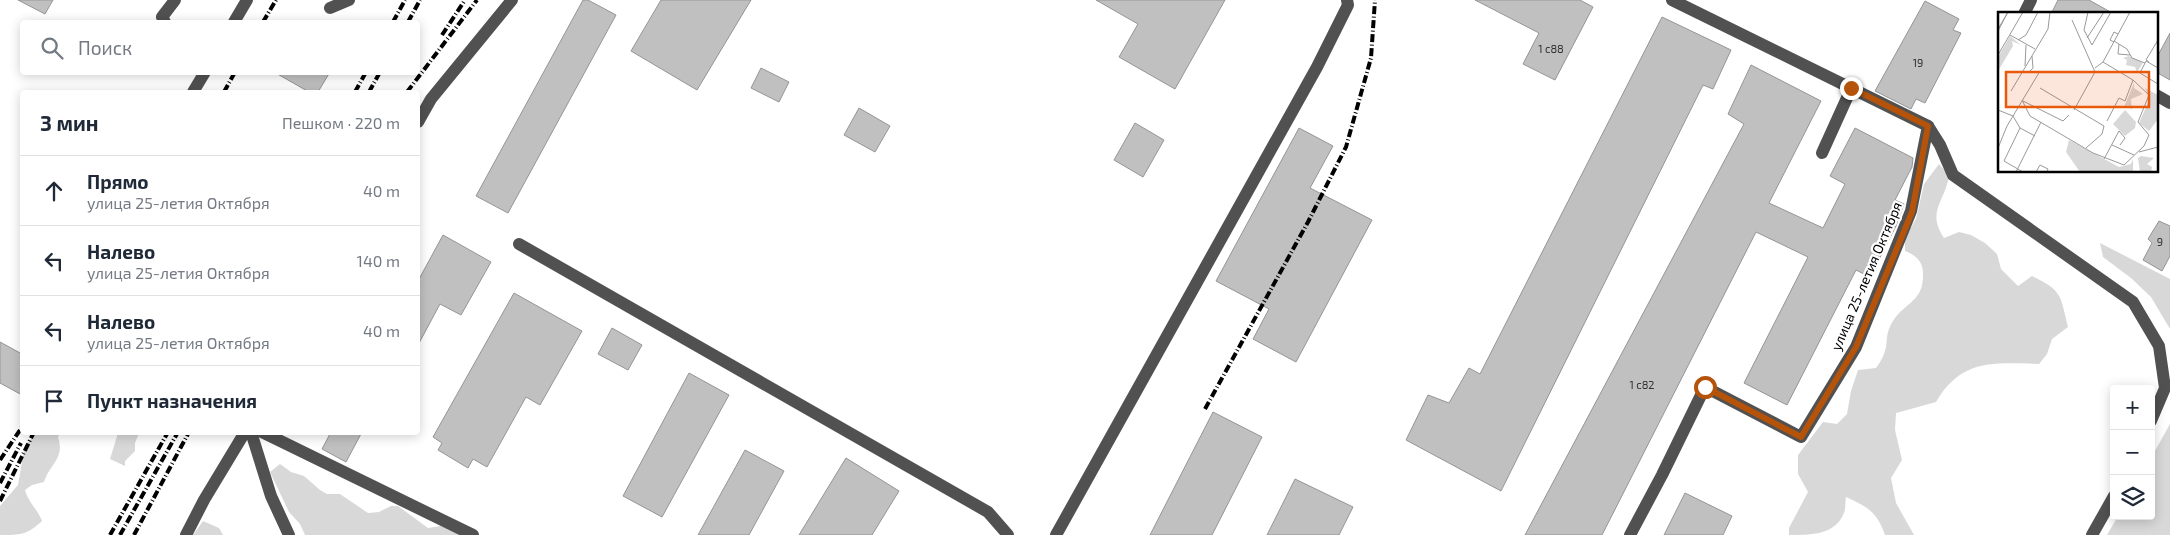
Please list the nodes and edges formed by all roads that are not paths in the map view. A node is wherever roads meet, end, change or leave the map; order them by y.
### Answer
1 (175, 0) edge
2 (247, 0) edge
3 (349, 0) edge
4 (512, 0) edge
5 (1347, 0) edge
6 (1672, 0) edge
7 (2031, 0) edge
8 (330, 8) dead end
9 (2025, 12) edge
10 (163, 20) edge
11 (235, 20) edge
12 (203, 75) edge
13 (1851, 88) junction
14 (194, 90) edge
15 (2158, 96) edge
16 (2170, 103) edge
17 (420, 118) edge
18 (1928, 126) junction
19 (1822, 153) dead end
20 (519, 244) dead end
21 (2155, 412) edge
22 (243, 435) edge
23 (252, 435) edge
24 (268, 435) edge
25 (2110, 503) edge
26 (186, 535) edge
27 (289, 535) edge
28 (473, 535) edge
29 (1008, 535) edge
30 (1056, 535) edge
31 (1630, 535) edge
32 (2092, 535) edge

1 - 10 street
2 - 11 street
3 - 8 street
4 - 17 street
5 - 30 street
6 - 13 street
7 - 9 street
12 - 14 street
13 - 18 street
13 - 19 street
15 - 16 street
18 - 21 street
18 - 31 street, улица 25-летия Октября
20 - 29 street
22 - 26 street
23 - 27 street
24 - 28 street
25 - 32 street

